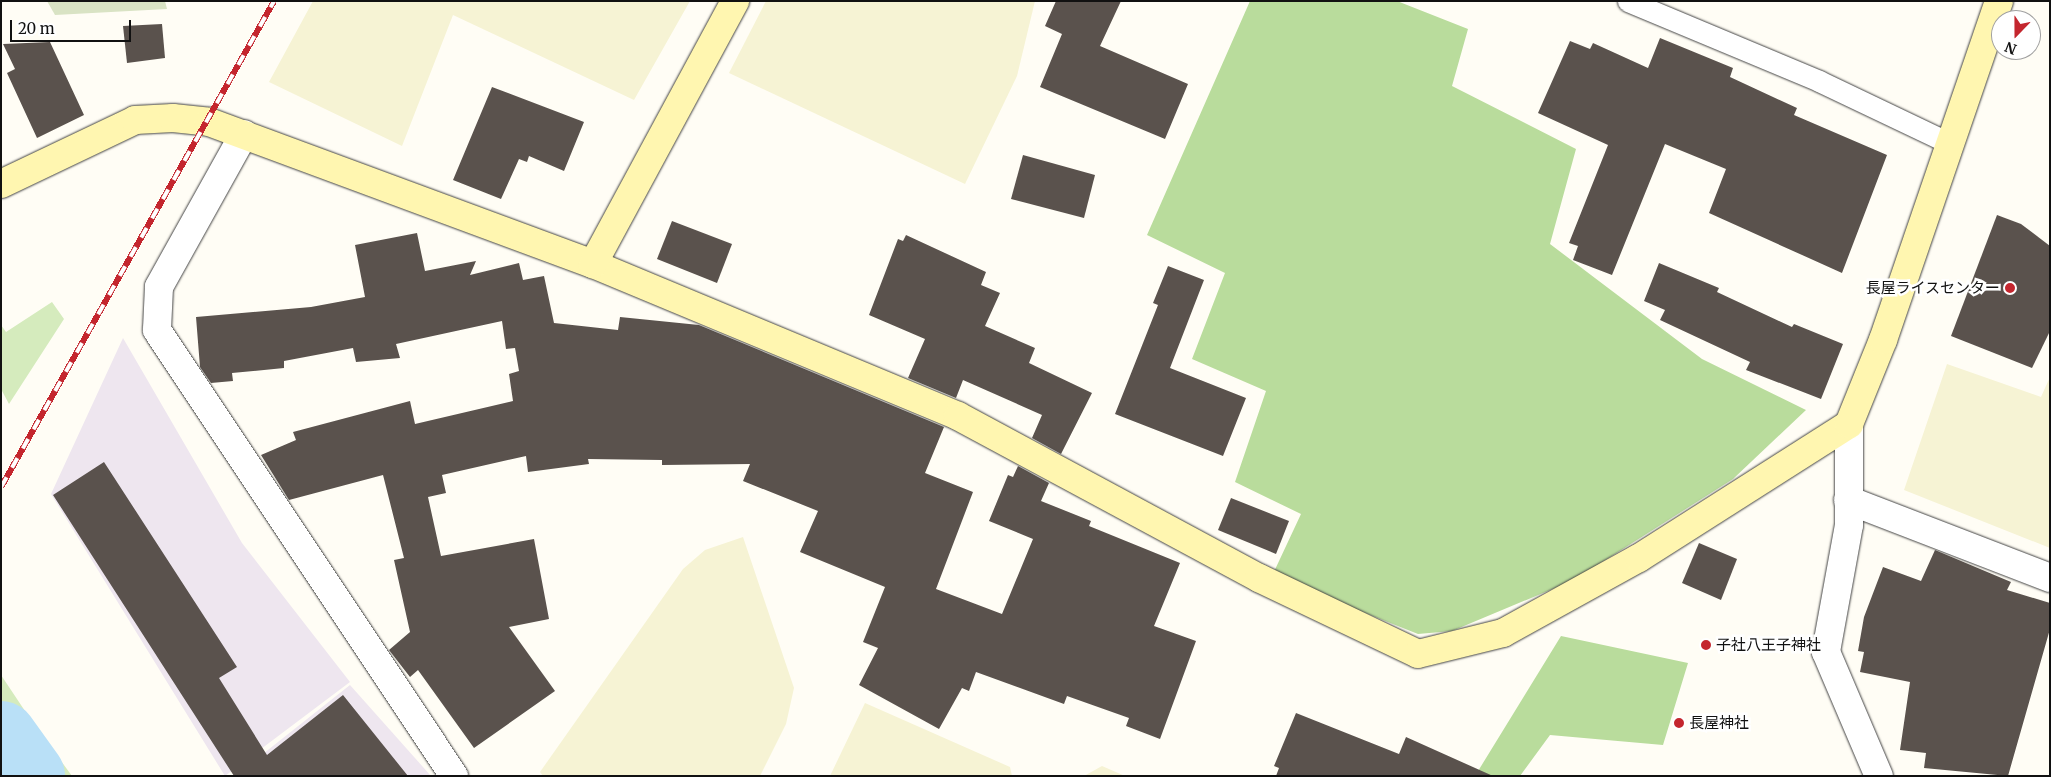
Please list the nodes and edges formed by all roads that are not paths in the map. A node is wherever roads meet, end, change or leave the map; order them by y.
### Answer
1 (735, 1) edge
2 (1628, 1) edge
3 (1999, 1) edge
4 (244, 134) junction
5 (1951, 144) junction
6 (1, 184) edge
7 (593, 264) junction
8 (1849, 424) junction
9 (1848, 500) junction
10 (2050, 578) edge
11 (454, 776) edge
12 (1879, 776) edge

1 - 7 main road
2 - 5 lane
3 - 5 main road
4 - 6 main road
4 - 7 main road
4 - 11 street
5 - 8 main road
7 - 8 main road
8 - 9 street
9 - 10 street
9 - 12 street

